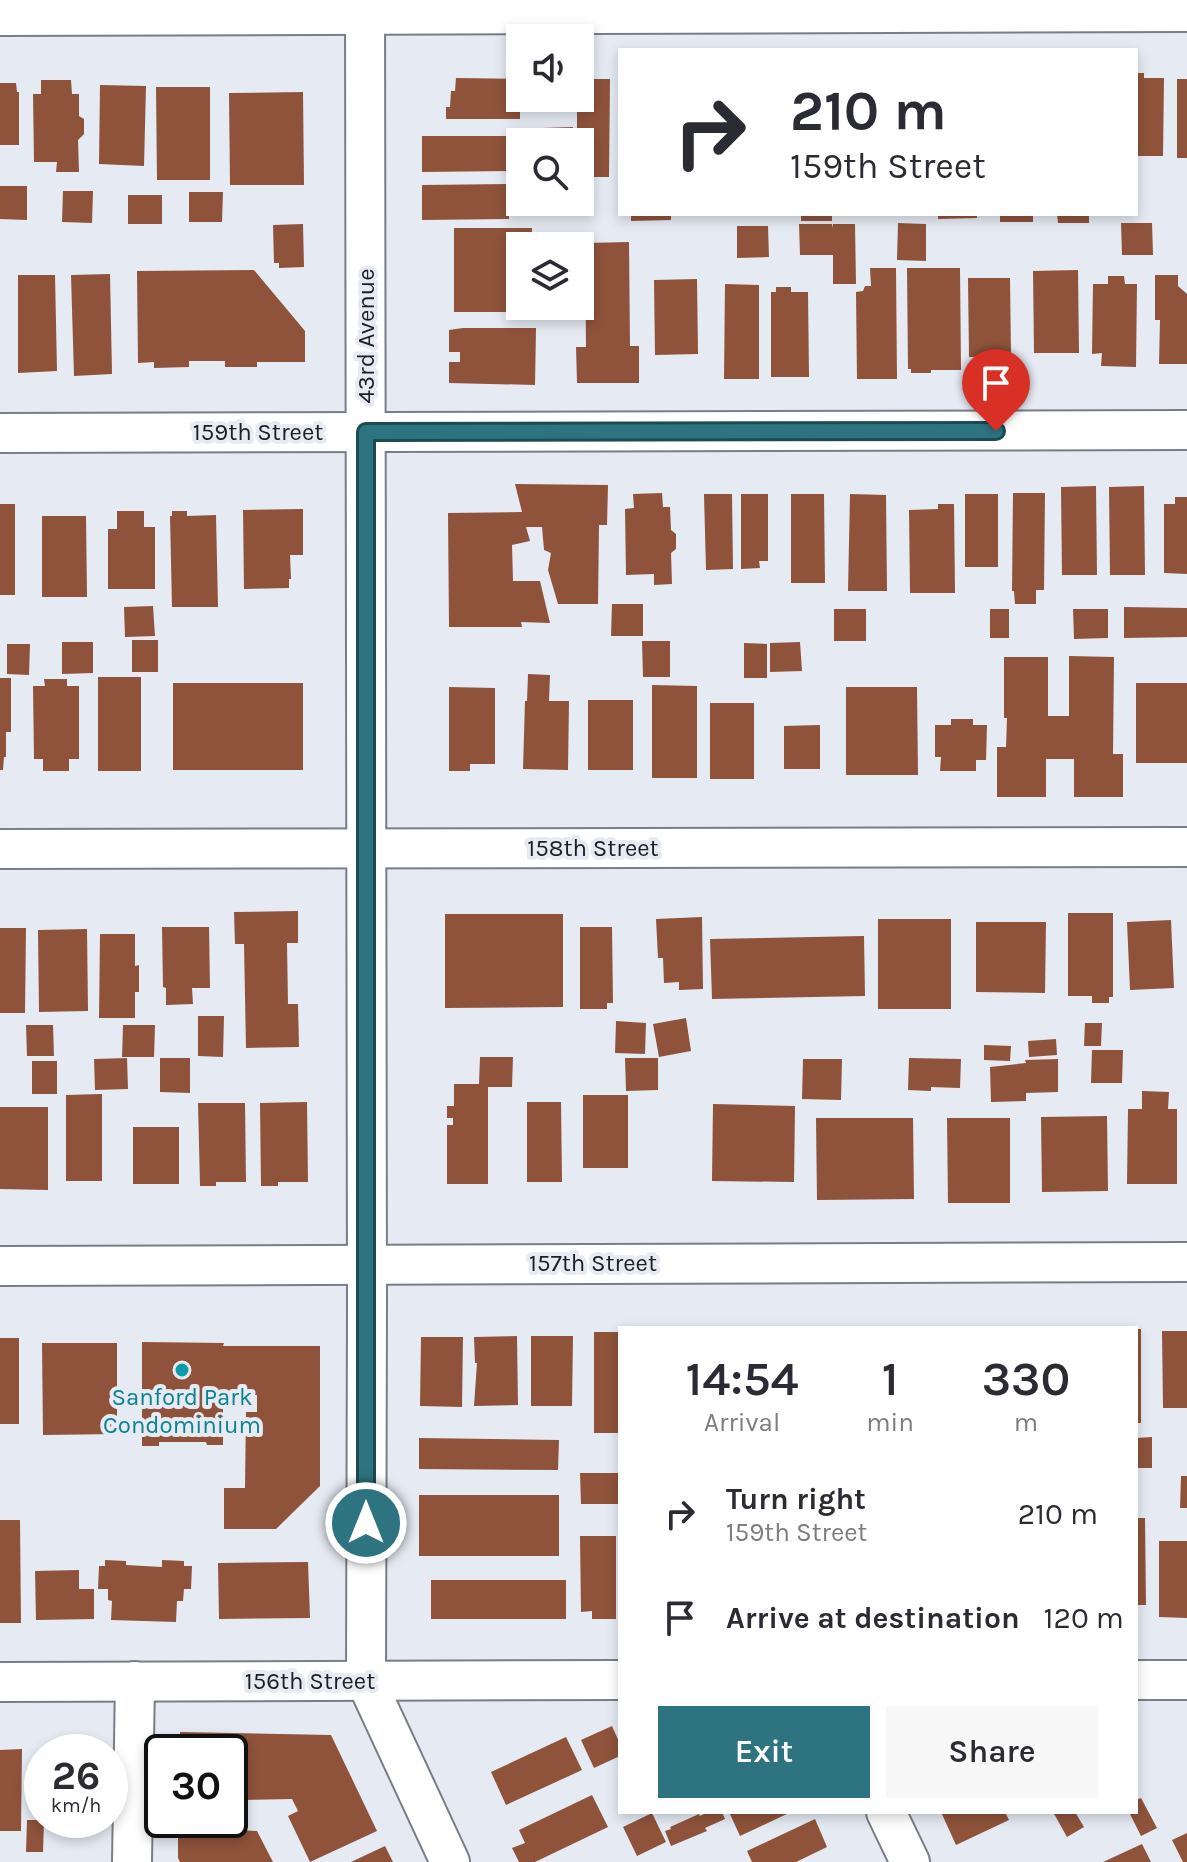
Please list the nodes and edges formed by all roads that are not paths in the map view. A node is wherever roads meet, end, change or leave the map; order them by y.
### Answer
1 (365, 7) edge
2 (1187, 12) edge
3 (0, 16) edge
4 (1187, 430) edge
5 (366, 432) junction
6 (0, 433) edge
7 (1187, 847) edge
8 (0, 849) edge
9 (366, 849) junction
10 (1187, 1262) edge
11 (367, 1264) junction
12 (0, 1266) edge
13 (618, 1680) edge
14 (1138, 1680) edge
15 (1187, 1680) edge
16 (135, 1681) junction
17 (366, 1681) junction
18 (0, 1682) edge
19 (887, 1814) edge
20 (132, 1862) edge
21 (450, 1862) edge
22 (910, 1862) edge

1 - 2 street
1 - 3 street
1 - 5 street, 43rd Avenue
4 - 5 street, 159th Street
5 - 6 street, 159th Street
5 - 9 street, 43rd Avenue
7 - 9 street, 158th Street
8 - 9 street, 158th Street
9 - 11 street, 43rd Avenue
10 - 11 street, 157th Street
11 - 12 street, 157th Street
11 - 17 street, 43rd Avenue
13 - 17 street, 156th Street
14 - 15 street
16 - 17 street, 156th Street
16 - 18 street, 156th Street
16 - 20 street
17 - 21 street
19 - 22 street

